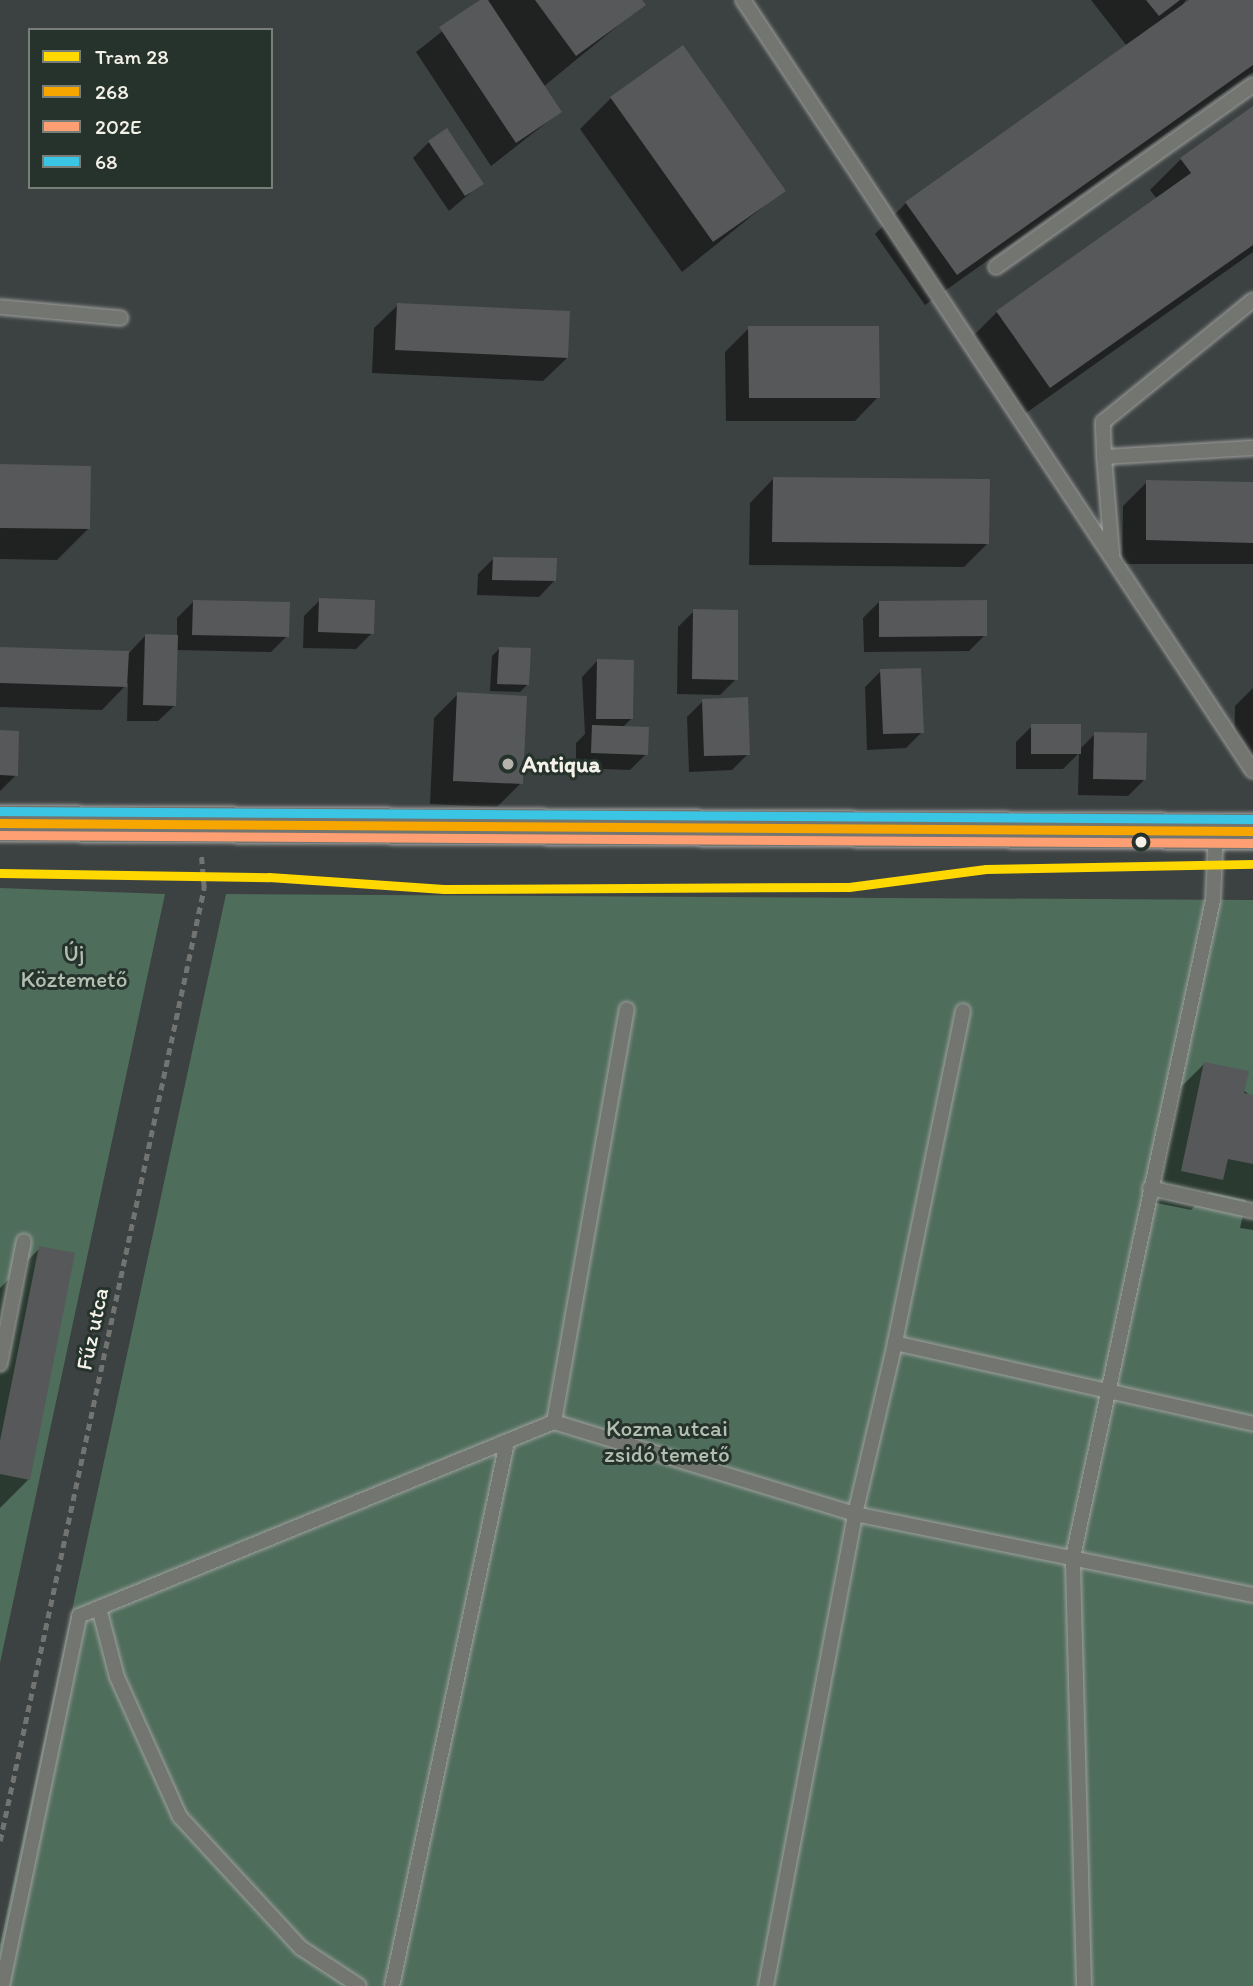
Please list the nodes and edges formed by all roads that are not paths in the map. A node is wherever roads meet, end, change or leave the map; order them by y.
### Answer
1 (743, 0) edge
2 (1253, 85) edge
3 (996, 267) dead end
4 (1253, 300) edge
5 (0, 307) edge
6 (120, 318) dead end
7 (1253, 448) edge
8 (1104, 457) junction
9 (1112, 557) junction
10 (1253, 771) edge
11 (0, 823) edge
12 (1216, 830) junction
13 (1253, 831) edge
14 (627, 1009) dead end
15 (963, 1011) dead end
16 (1150, 1188) junction
17 (1253, 1211) edge
18 (24, 1241) dead end
19 (895, 1343) junction
20 (0, 1364) edge
21 (1103, 1392) junction
22 (554, 1422) junction
23 (1253, 1424) edge
24 (507, 1442) junction
25 (855, 1514) junction
26 (1073, 1558) junction
27 (1253, 1595) edge
28 (99, 1608) junction
29 (2, 1986) edge
30 (359, 1986) edge
31 (392, 1986) edge
32 (766, 1986) edge
33 (1084, 1986) edge

1 - 9 lane
2 - 3 lane
4 - 8 lane
5 - 6 lane
7 - 8 lane
8 - 9 lane
9 - 10 lane
11 - 12 street
12 - 13 street
12 - 16 lane
14 - 22 lane
15 - 19 lane
16 - 17 lane
16 - 21 lane
18 - 20 lane
19 - 21 lane
19 - 25 lane
21 - 23 lane
21 - 26 lane
22 - 24 lane
22 - 25 lane
24 - 28 lane
24 - 31 lane
25 - 26 lane
25 - 32 lane
26 - 27 lane
26 - 33 lane
28 - 29 lane
28 - 30 lane

